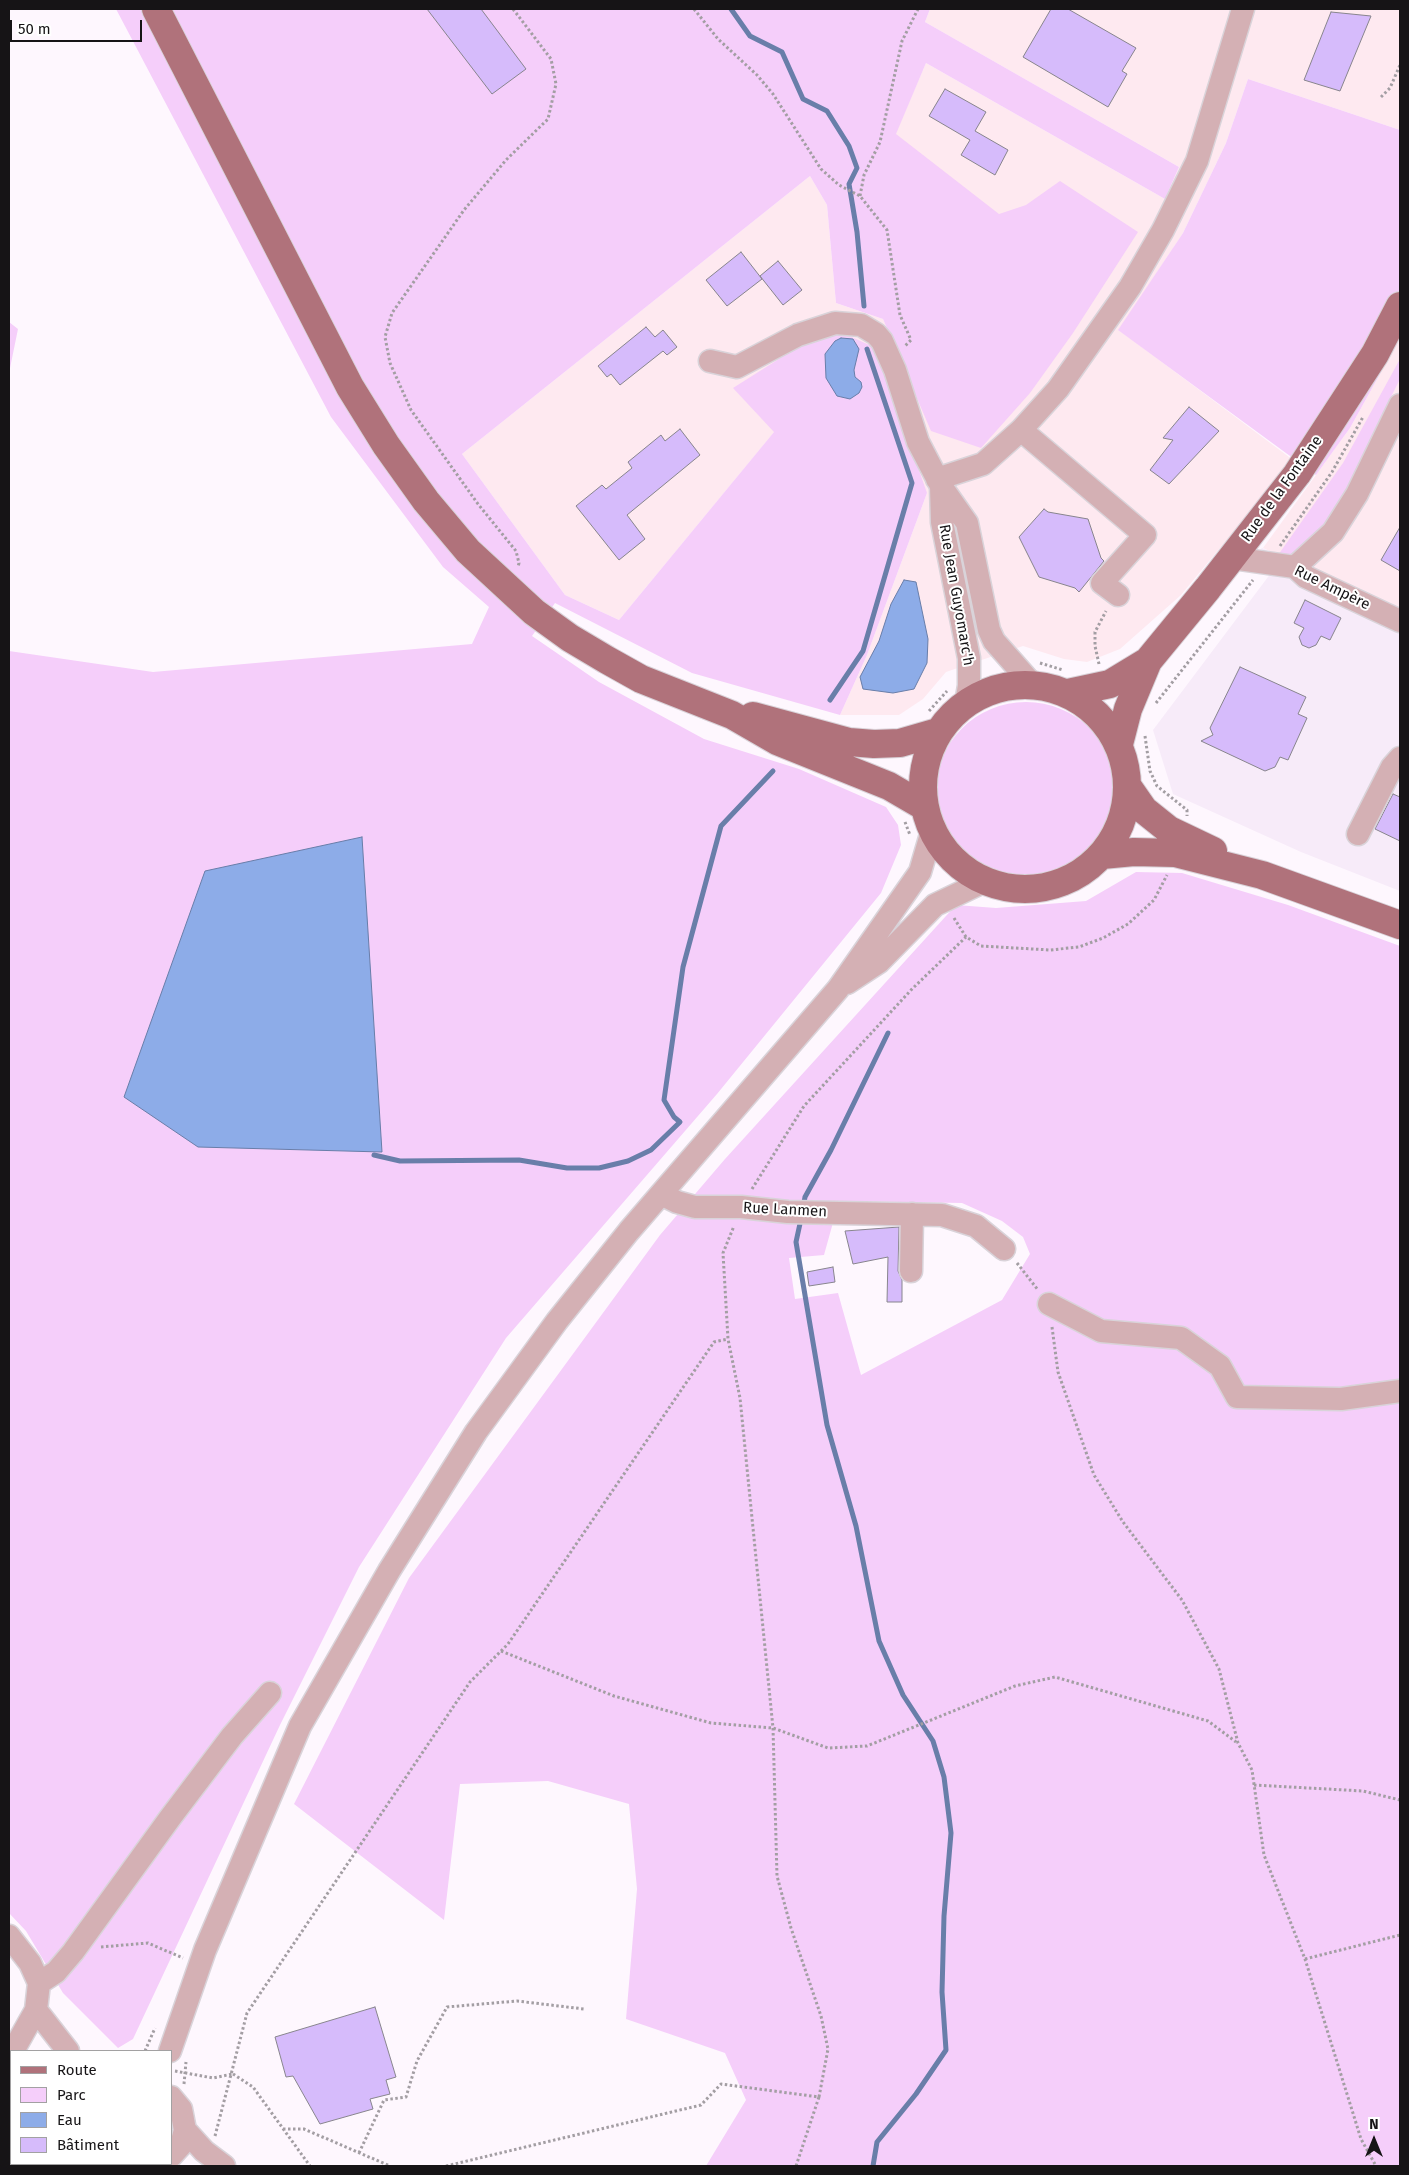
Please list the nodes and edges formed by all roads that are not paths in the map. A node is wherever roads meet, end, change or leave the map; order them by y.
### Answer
1 (156, 9) edge
2 (1243, 9) edge
3 (1400, 306) edge
4 (710, 361) dead end
5 (1400, 405) edge
6 (1021, 430) junction
7 (939, 483) junction
8 (1232, 558) junction
9 (1281, 566) junction
10 (1118, 595) road end
11 (1400, 621) edge
12 (1148, 661) junction
13 (1032, 672) junction
14 (1069, 683) junction
15 (958, 694) junction
16 (732, 714) junction
17 (931, 724) junction
18 (1119, 744) junction
19 (1400, 758) edge
20 (1128, 787) junction
21 (918, 817) junction
22 (1358, 834) dead end
23 (1102, 855) junction
24 (1262, 875) junction
25 (985, 881) junction
26 (1400, 925) edge
27 (838, 989) junction
28 (661, 1194) junction
29 (912, 1214) junction
30 (1004, 1250) road end
31 (911, 1271) dead end
32 (1048, 1304) road end
33 (1400, 1392) edge
34 (270, 1693) dead end
35 (9, 1936) edge
36 (39, 1983) junction
37 (36, 2010) junction
38 (17, 2050) edge
39 (67, 2050) edge
40 (170, 2050) edge
41 (172, 2098) edge
42 (185, 2130) junction
43 (172, 2155) edge
44 (172, 2162) edge
45 (188, 2166) edge
46 (224, 2166) edge

1 - 16 main road
2 - 6 street
3 - 8 main road, Rue de la Fontaine
4 - 7 street, Rue Jean Guyomarc'h
5 - 9 street
6 - 7 street
6 - 10 street
7 - 13 street, Rue Jean Guyomarc'h
7 - 15 street, Rue Jean Guyomarc'h
8 - 9 street, Rue Ampère
8 - 12 main road, Rue de la Fontaine
9 - 11 street, Rue Ampère
12 - 14 main road, Rue de la Fontaine
12 - 18 main road, Rue de la Fontaine
13 - 14 main road
13 - 15 main road
14 - 18 main road
15 - 17 main road
16 - 17 main road
16 - 21 main road
17 - 21 main road
18 - 20 main road
19 - 22 street
20 - 23 main road
20 - 24 main road
21 - 25 main road
21 - 27 street
23 - 24 main road
23 - 25 main road
24 - 26 main road
25 - 27 street
27 - 28 street
28 - 29 street, Rue Lanmen
28 - 40 street
29 - 30 street, Rue Lanmen
29 - 31 street
32 - 33 street
34 - 36 street
35 - 36 street
36 - 37 street
37 - 38 street
37 - 39 street
41 - 42 street
42 - 43 street
42 - 46 street
44 - 45 street

